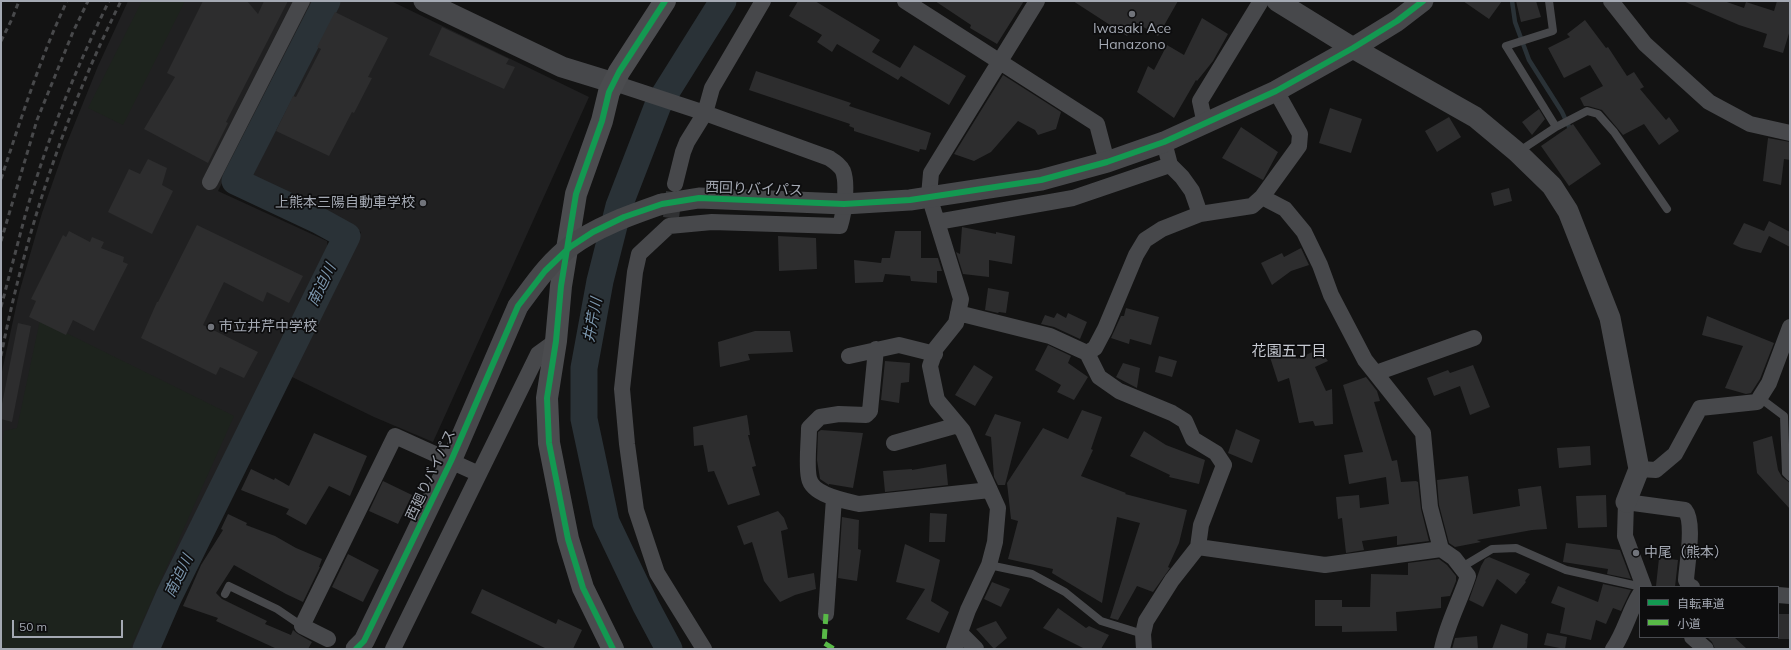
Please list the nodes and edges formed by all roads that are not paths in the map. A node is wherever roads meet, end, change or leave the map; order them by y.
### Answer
1 (302, 1) edge
2 (424, 1) edge
3 (665, 1) edge
4 (763, 1) edge
5 (905, 1) edge
6 (1037, 1) edge
7 (1262, 1) edge
8 (1276, 1) edge
9 (1423, 1) edge
10 (1549, 1) edge
11 (1611, 1) edge
12 (1353, 48) junction
13 (999, 61) junction
14 (620, 85) junction
15 (1276, 91) junction
16 (701, 112) junction
17 (1204, 124) junction
18 (1557, 127) junction
19 (1790, 133) edge
20 (1164, 142) junction
21 (1517, 152) junction
22 (1107, 162) junction
23 (1170, 165) junction
24 (210, 182) dead end
25 (675, 184) tunnel mouth
26 (929, 196) junction
27 (1262, 197) junction
28 (844, 204) junction
29 (1667, 209) dead end
30 (1200, 214) junction
31 (667, 216) junction
32 (937, 222) junction
33 (518, 306) joint
34 (958, 313) junction
35 (1790, 326) edge
36 (1474, 338) dead end
37 (556, 341) junction
38 (876, 349) junction
39 (1087, 353) junction
40 (934, 354) junction
41 (849, 356) dead end
42 (1376, 373) junction
43 (1760, 398) junction
44 (958, 425) junction
45 (894, 442) dead end
46 (451, 461) junction
47 (1638, 470) junction
48 (480, 474) junction
49 (1790, 477) edge
50 (990, 490) junction
51 (834, 498) junction
52 (1626, 502) junction
53 (1198, 547) junction
54 (1441, 549) junction
55 (989, 564) junction
56 (1462, 567) junction
57 (1639, 586) edge
58 (1643, 586) edge
59 (1689, 586) edge
60 (225, 594) dead end
61 (1779, 595) edge
62 (1639, 596) edge
63 (1790, 596) edge
64 (826, 614) dead end
65 (302, 626) junction
66 (960, 633) junction
67 (1693, 638) edge
68 (328, 639) dead end
69 (1143, 641) edge
70 (356, 649) edge
71 (393, 649) edge
72 (613, 649) edge
73 (704, 649) edge
74 (954, 649) edge
75 (976, 649) edge
76 (1442, 649) edge
77 (1613, 649) edge
78 (1706, 649) edge

1 - 24 street
2 - 14 street
3 - 14 main road
4 - 16 street
5 - 13 street
6 - 13 street
7 - 17 street
8 - 12 street
9 - 12 street, 西回りバイパス
10 - 18 lane
11 - 19 street
12 - 15 street, 西回りバイパス
12 - 21 street
13 - 22 street
13 - 26 street
14 - 16 street
14 - 37 main road
15 - 17 street, 西回りバイパス
15 - 27 street
16 - 25 street
16 - 28 street
17 - 20 street, 西回りバイパス
18 - 21 lane
18 - 29 lane
20 - 22 street, 西回りバイパス
20 - 23 street
21 - 47 street
22 - 26 street, 西回りバイパス
23 - 30 street
23 - 32 street
26 - 28 street, 西回りバイパス
26 - 32 street
27 - 30 street
27 - 42 street
28 - 31 street, 西回りバイパス
30 - 39 street
31 - 33 street, 西回りバイパス, bridge
31 - 73 street
32 - 34 street
33 - 46 street, 西廻りバイパス
34 - 39 street
34 - 40 street
35 - 43 street
36 - 42 street
37 - 48 street
37 - 72 main road
38 - 40 street
38 - 41 street
38 - 51 street
39 - 53 street
40 - 44 street
42 - 54 street
43 - 47 street
43 - 49 lane
44 - 45 street
44 - 50 street
46 - 48 street
46 - 65 street
46 - 70 street, 西廻りバイパス
47 - 52 street
48 - 71 street
50 - 51 street
50 - 55 street
51 - 64 street
52 - 58 street
52 - 59 street
53 - 54 street
53 - 69 street
54 - 56 street
55 - 66 street
55 - 69 lane
56 - 57 lane
56 - 76 street
60 - 65 lane
61 - 63 street
62 - 77 street
65 - 68 street
66 - 74 street
66 - 75 street
67 - 78 street

